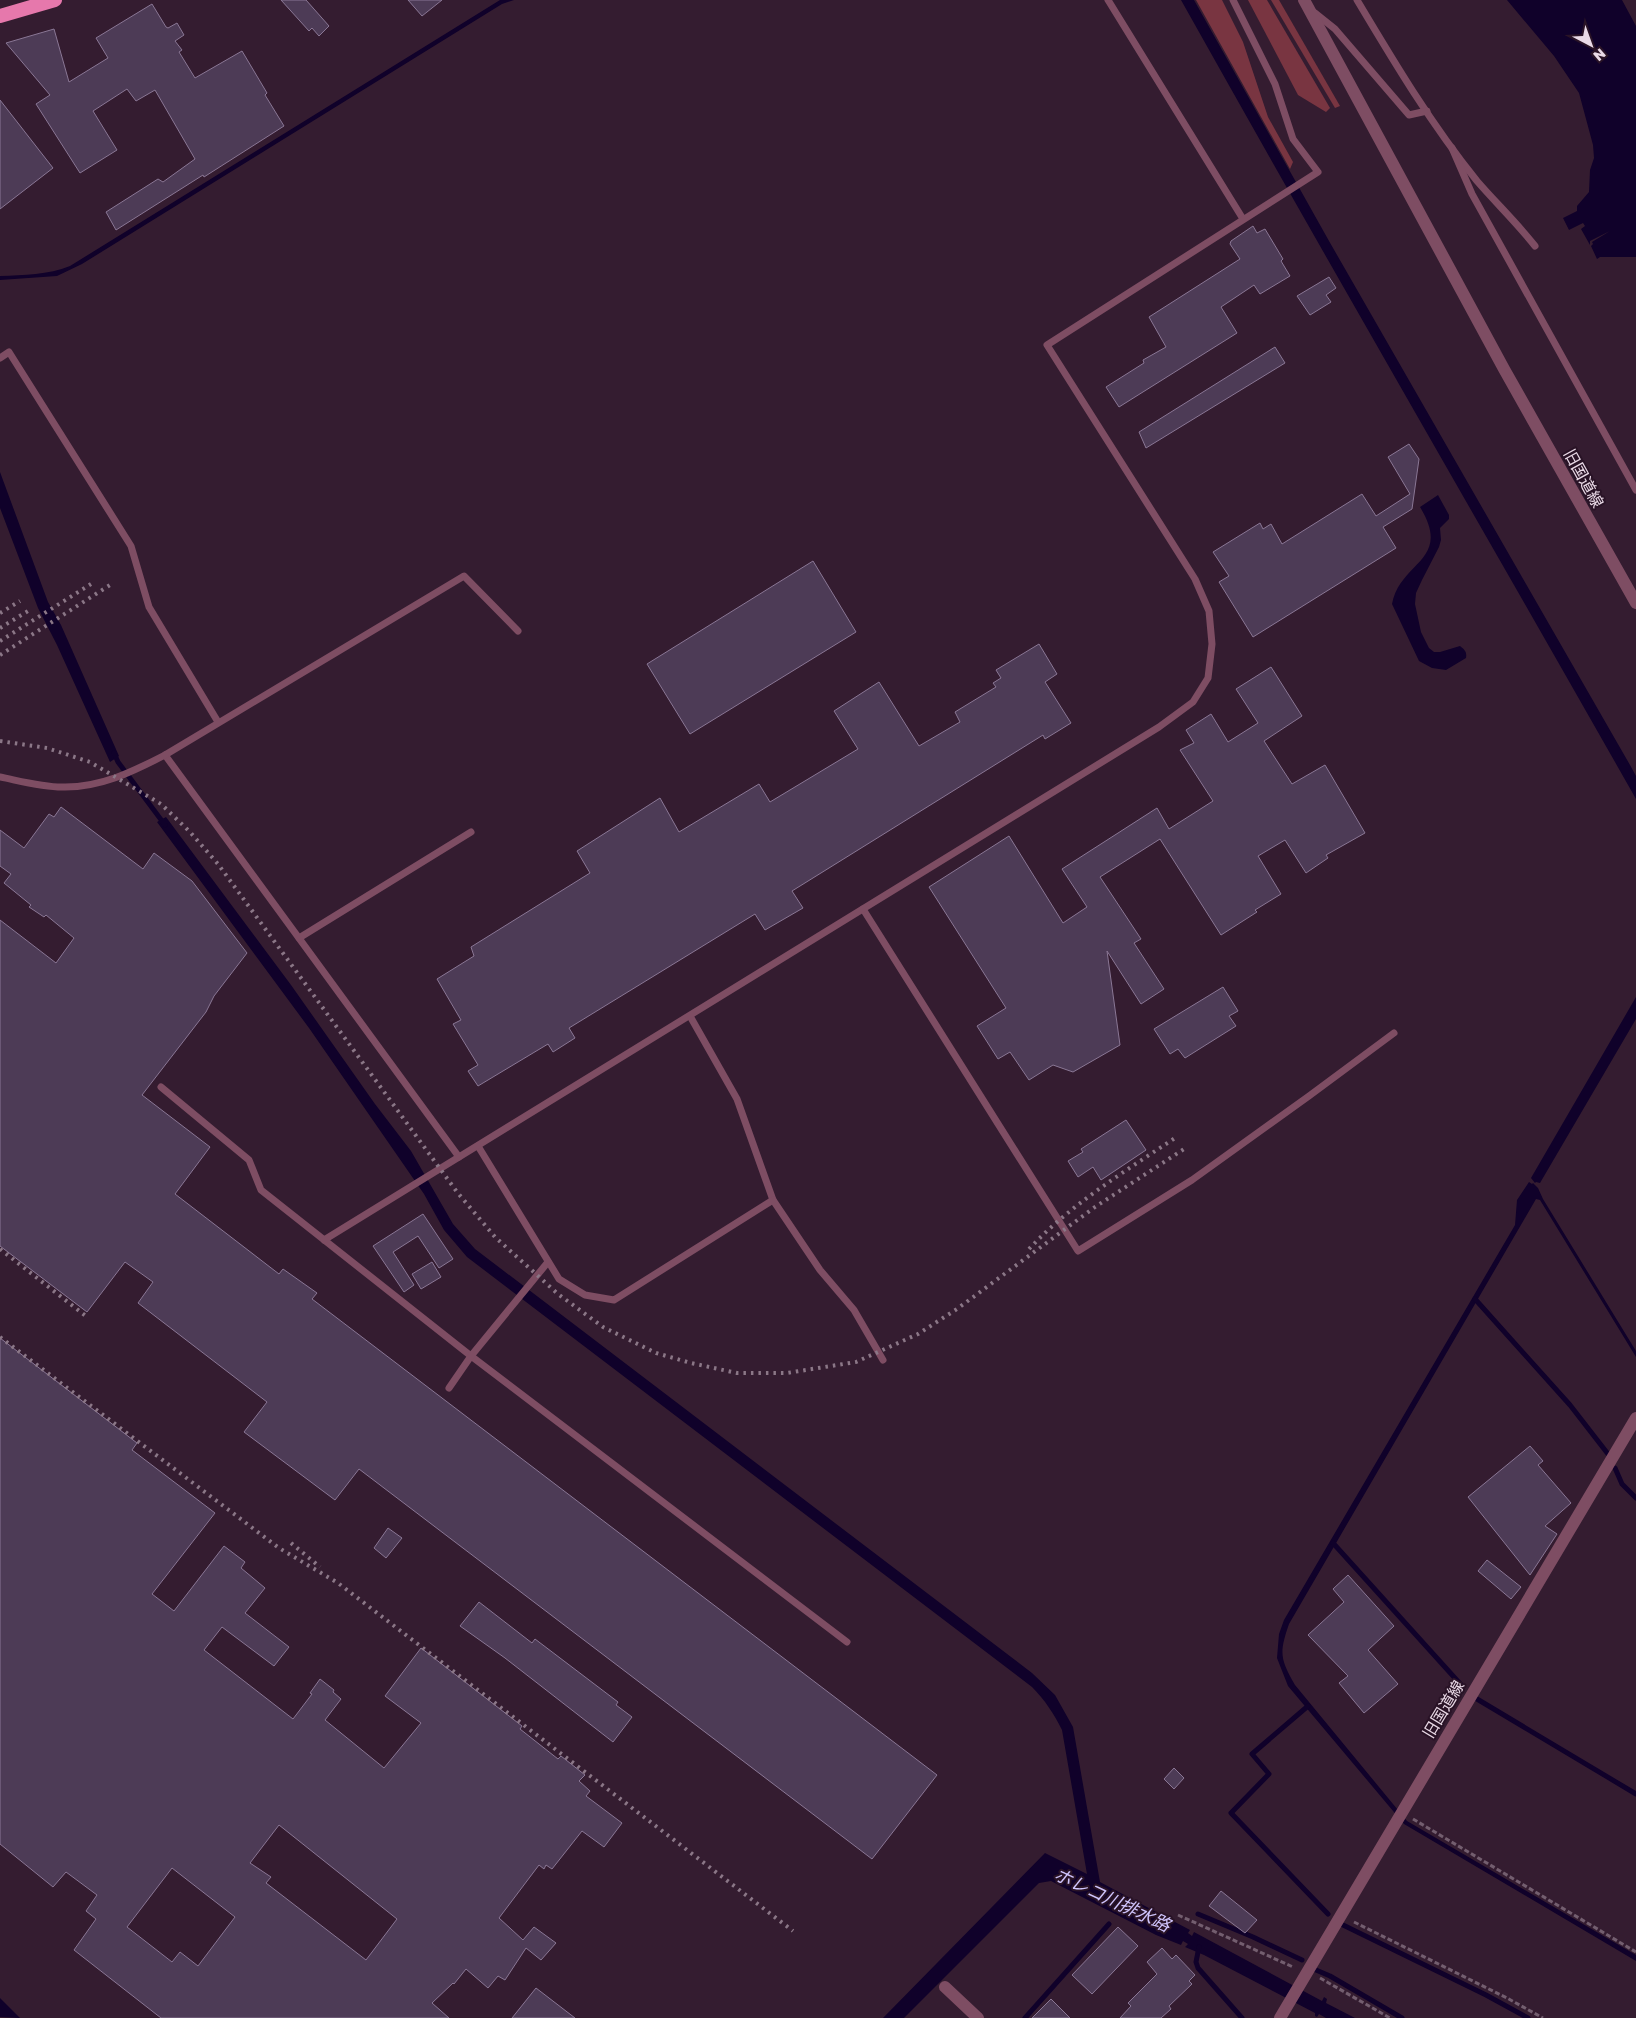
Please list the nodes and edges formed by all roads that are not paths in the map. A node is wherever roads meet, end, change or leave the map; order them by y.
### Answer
1 (55, 0) edge
2 (1108, 0) edge
3 (1233, 0) edge
4 (1357, 0) edge
5 (1306, 4) edge
6 (0, 15) edge
7 (1427, 111) junction
8 (1452, 148) junction
9 (1243, 219) junction
10 (1535, 246) dead end
11 (0, 358) edge
12 (1636, 490) edge
13 (1636, 603) edge
14 (518, 631) dead end
15 (218, 722) junction
16 (165, 754) junction
17 (0, 777) edge
18 (471, 832) dead end
19 (864, 909) junction
20 (299, 938) junction
21 (690, 1016) junction
22 (1394, 1033) dead end
23 (161, 1087) dead end
24 (478, 1146) junction
25 (459, 1158) junction
26 (773, 1200) junction
27 (324, 1240) junction
28 (548, 1262) junction
29 (471, 1356) junction
30 (883, 1360) dead end
31 (449, 1388) dead end
32 (1636, 1418) edge
33 (847, 1642) dead end
34 (944, 1987) dead end
35 (978, 2018) edge
36 (1280, 2018) edge

1 - 6 highway
2 - 9 lane
3 - 9 lane
4 - 7 lane
5 - 7 lane
5 - 13 street, 旧国道線
7 - 8 lane
8 - 10 lane
8 - 12 lane
9 - 19 lane
11 - 15 lane
14 - 15 lane
15 - 16 lane
16 - 17 lane
16 - 20 lane
18 - 20 lane
19 - 21 lane
19 - 22 lane
20 - 25 lane
21 - 24 lane
21 - 26 lane
23 - 27 lane
24 - 25 lane
24 - 28 lane
25 - 27 lane
26 - 28 lane
26 - 30 lane
27 - 29 lane
28 - 29 lane
29 - 31 lane
29 - 33 lane
32 - 36 street, 旧国道線
34 - 35 street

